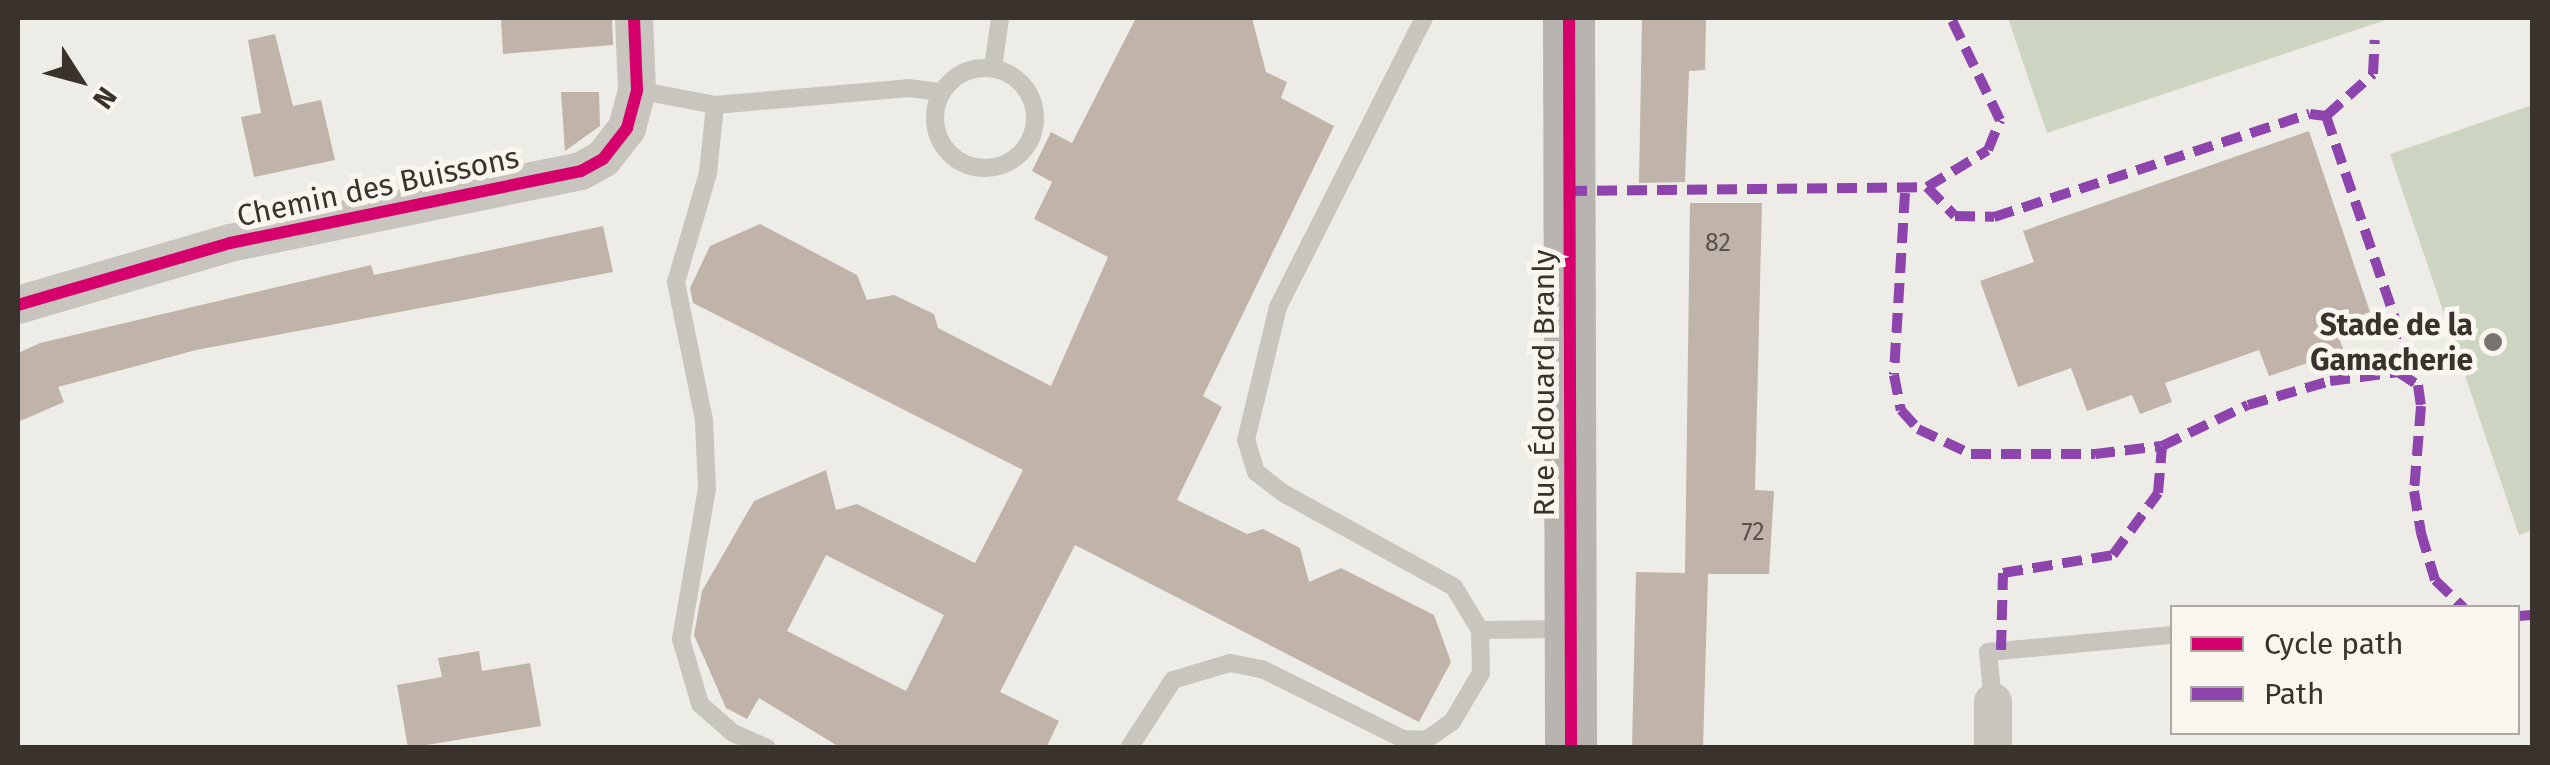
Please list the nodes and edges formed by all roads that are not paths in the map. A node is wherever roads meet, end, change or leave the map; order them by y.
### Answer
1 (634, 18) edge
2 (1000, 18) edge
3 (1424, 18) edge
4 (1568, 18) edge
5 (993, 68) junction
6 (637, 90) junction
7 (942, 92) junction
8 (714, 105) junction
9 (18, 305) edge
10 (1570, 629) junction
11 (1480, 630) junction
12 (2170, 635) edge
13 (1992, 702) joint
14 (767, 748) edge
15 (1129, 748) edge
16 (1571, 748) edge
17 (1993, 748) edge

1 - 6 street, Chemin des Buissons
2 - 5 lane
3 - 11 lane
4 - 10 street, Rue Édouard Branly
5 - 7 lane
5 - 7 lane
6 - 8 lane
6 - 9 street, Chemin des Buissons
7 - 8 lane
8 - 14 lane
10 - 11 lane
10 - 16 street, Rue Édouard Branly
11 - 15 lane
12 - 13 lane
13 - 17 street

